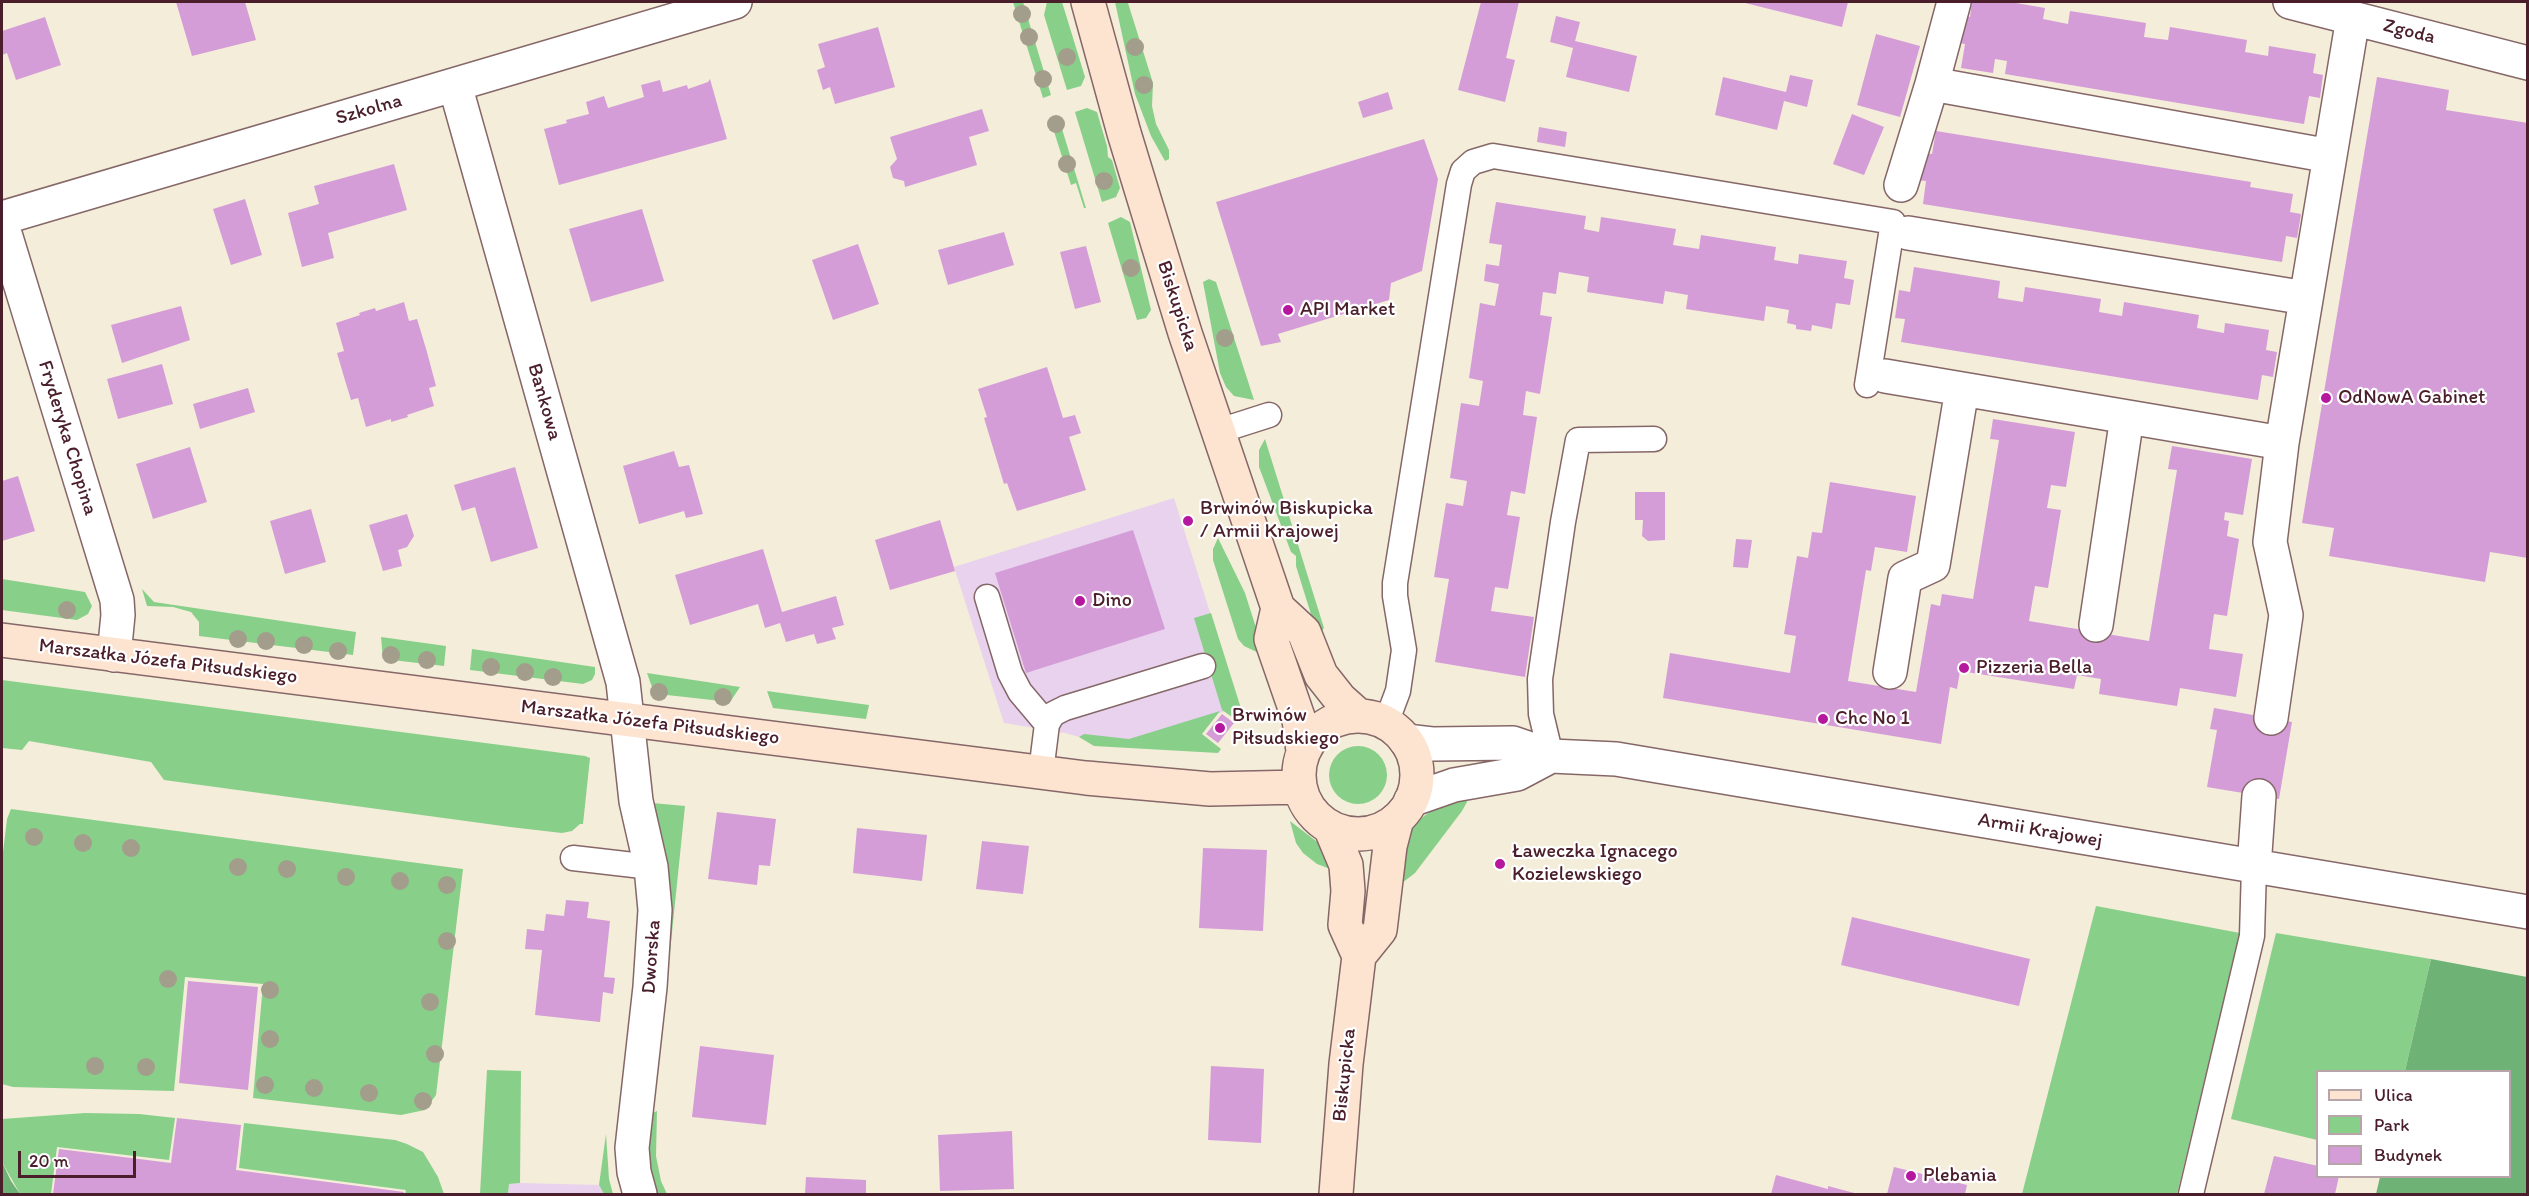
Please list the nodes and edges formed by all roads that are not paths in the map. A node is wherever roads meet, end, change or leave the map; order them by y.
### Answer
1 (735, 2) edge
2 (1088, 2) edge
3 (1954, 2) edge
4 (2290, 2) edge
5 (2354, 18) junction
6 (2528, 63) edge
7 (1932, 84) junction
8 (455, 85) junction
9 (2330, 156) junction
10 (1901, 185) dead end
11 (2, 218) edge
12 (2, 224) edge
13 (1908, 233) dead end
14 (2306, 298) junction
15 (1876, 381) joint
16 (1962, 389) junction
17 (1269, 415) dead end
18 (2127, 417) junction
19 (1219, 431) junction
20 (1654, 439) dead end
21 (2282, 443) junction
22 (987, 597) dead end
23 (1278, 608) junction
24 (2096, 625) dead end
25 (2, 640) edge
26 (114, 655) junction
27 (1203, 666) dead end
28 (1890, 672) dead end
29 (2271, 718) dead end
30 (627, 719) junction
31 (1047, 724) junction
32 (1384, 726) junction
33 (1304, 751) junction
34 (1551, 756) junction
35 (1041, 772) junction
36 (1300, 787) junction
37 (2259, 796) dead end
38 (1404, 809) junction
39 (1330, 827) junction
40 (573, 858) dead end
41 (651, 867) junction
42 (2254, 867) junction
43 (2528, 912) edge
44 (1359, 956) junction
45 (640, 1194) edge
46 (1336, 1194) edge
47 (2191, 1194) edge

1 - 8 street, Szkolna
2 - 19 main road, Biskupicka
3 - 7 street
4 - 5 street, Zgoda
5 - 6 street, Zgoda
5 - 9 street
7 - 9 street
7 - 10 street
8 - 11 street, Szkolna
8 - 30 street, Bankowa
9 - 14 street
12 - 26 street, Fryderyka Chopina
13 - 14 street
14 - 21 street
15 - 16 street
15 - 32 lane
16 - 18 street
16 - 28 street
17 - 19 lane
18 - 21 street
18 - 24 street
19 - 23 main road, Biskupicka
20 - 34 lane
21 - 29 street
22 - 31 lane
23 - 32 main road, Biskupicka
23 - 33 main road
25 - 26 main road, Marszałka Józefa Piłsudskiego
26 - 30 main road, Marszałka Józefa Piłsudskiego
27 - 31 lane
30 - 35 main road, Marszałka Józefa Piłsudskiego
30 - 41 street, Dworska
31 - 35 lane
32 - 33 main road
32 - 34 street, Armii Krajowej
32 - 38 main road
33 - 36 main road
34 - 38 street, Armii Krajowej
34 - 42 street, Armii Krajowej
35 - 36 main road, Marszałka Józefa Piłsudskiego
36 - 39 main road
37 - 42 street
38 - 39 main road
38 - 44 main road
39 - 44 main road
40 - 41 lane
41 - 45 street, Dworska
42 - 43 street, Armii Krajowej
42 - 47 lane
44 - 46 main road, Biskupicka

